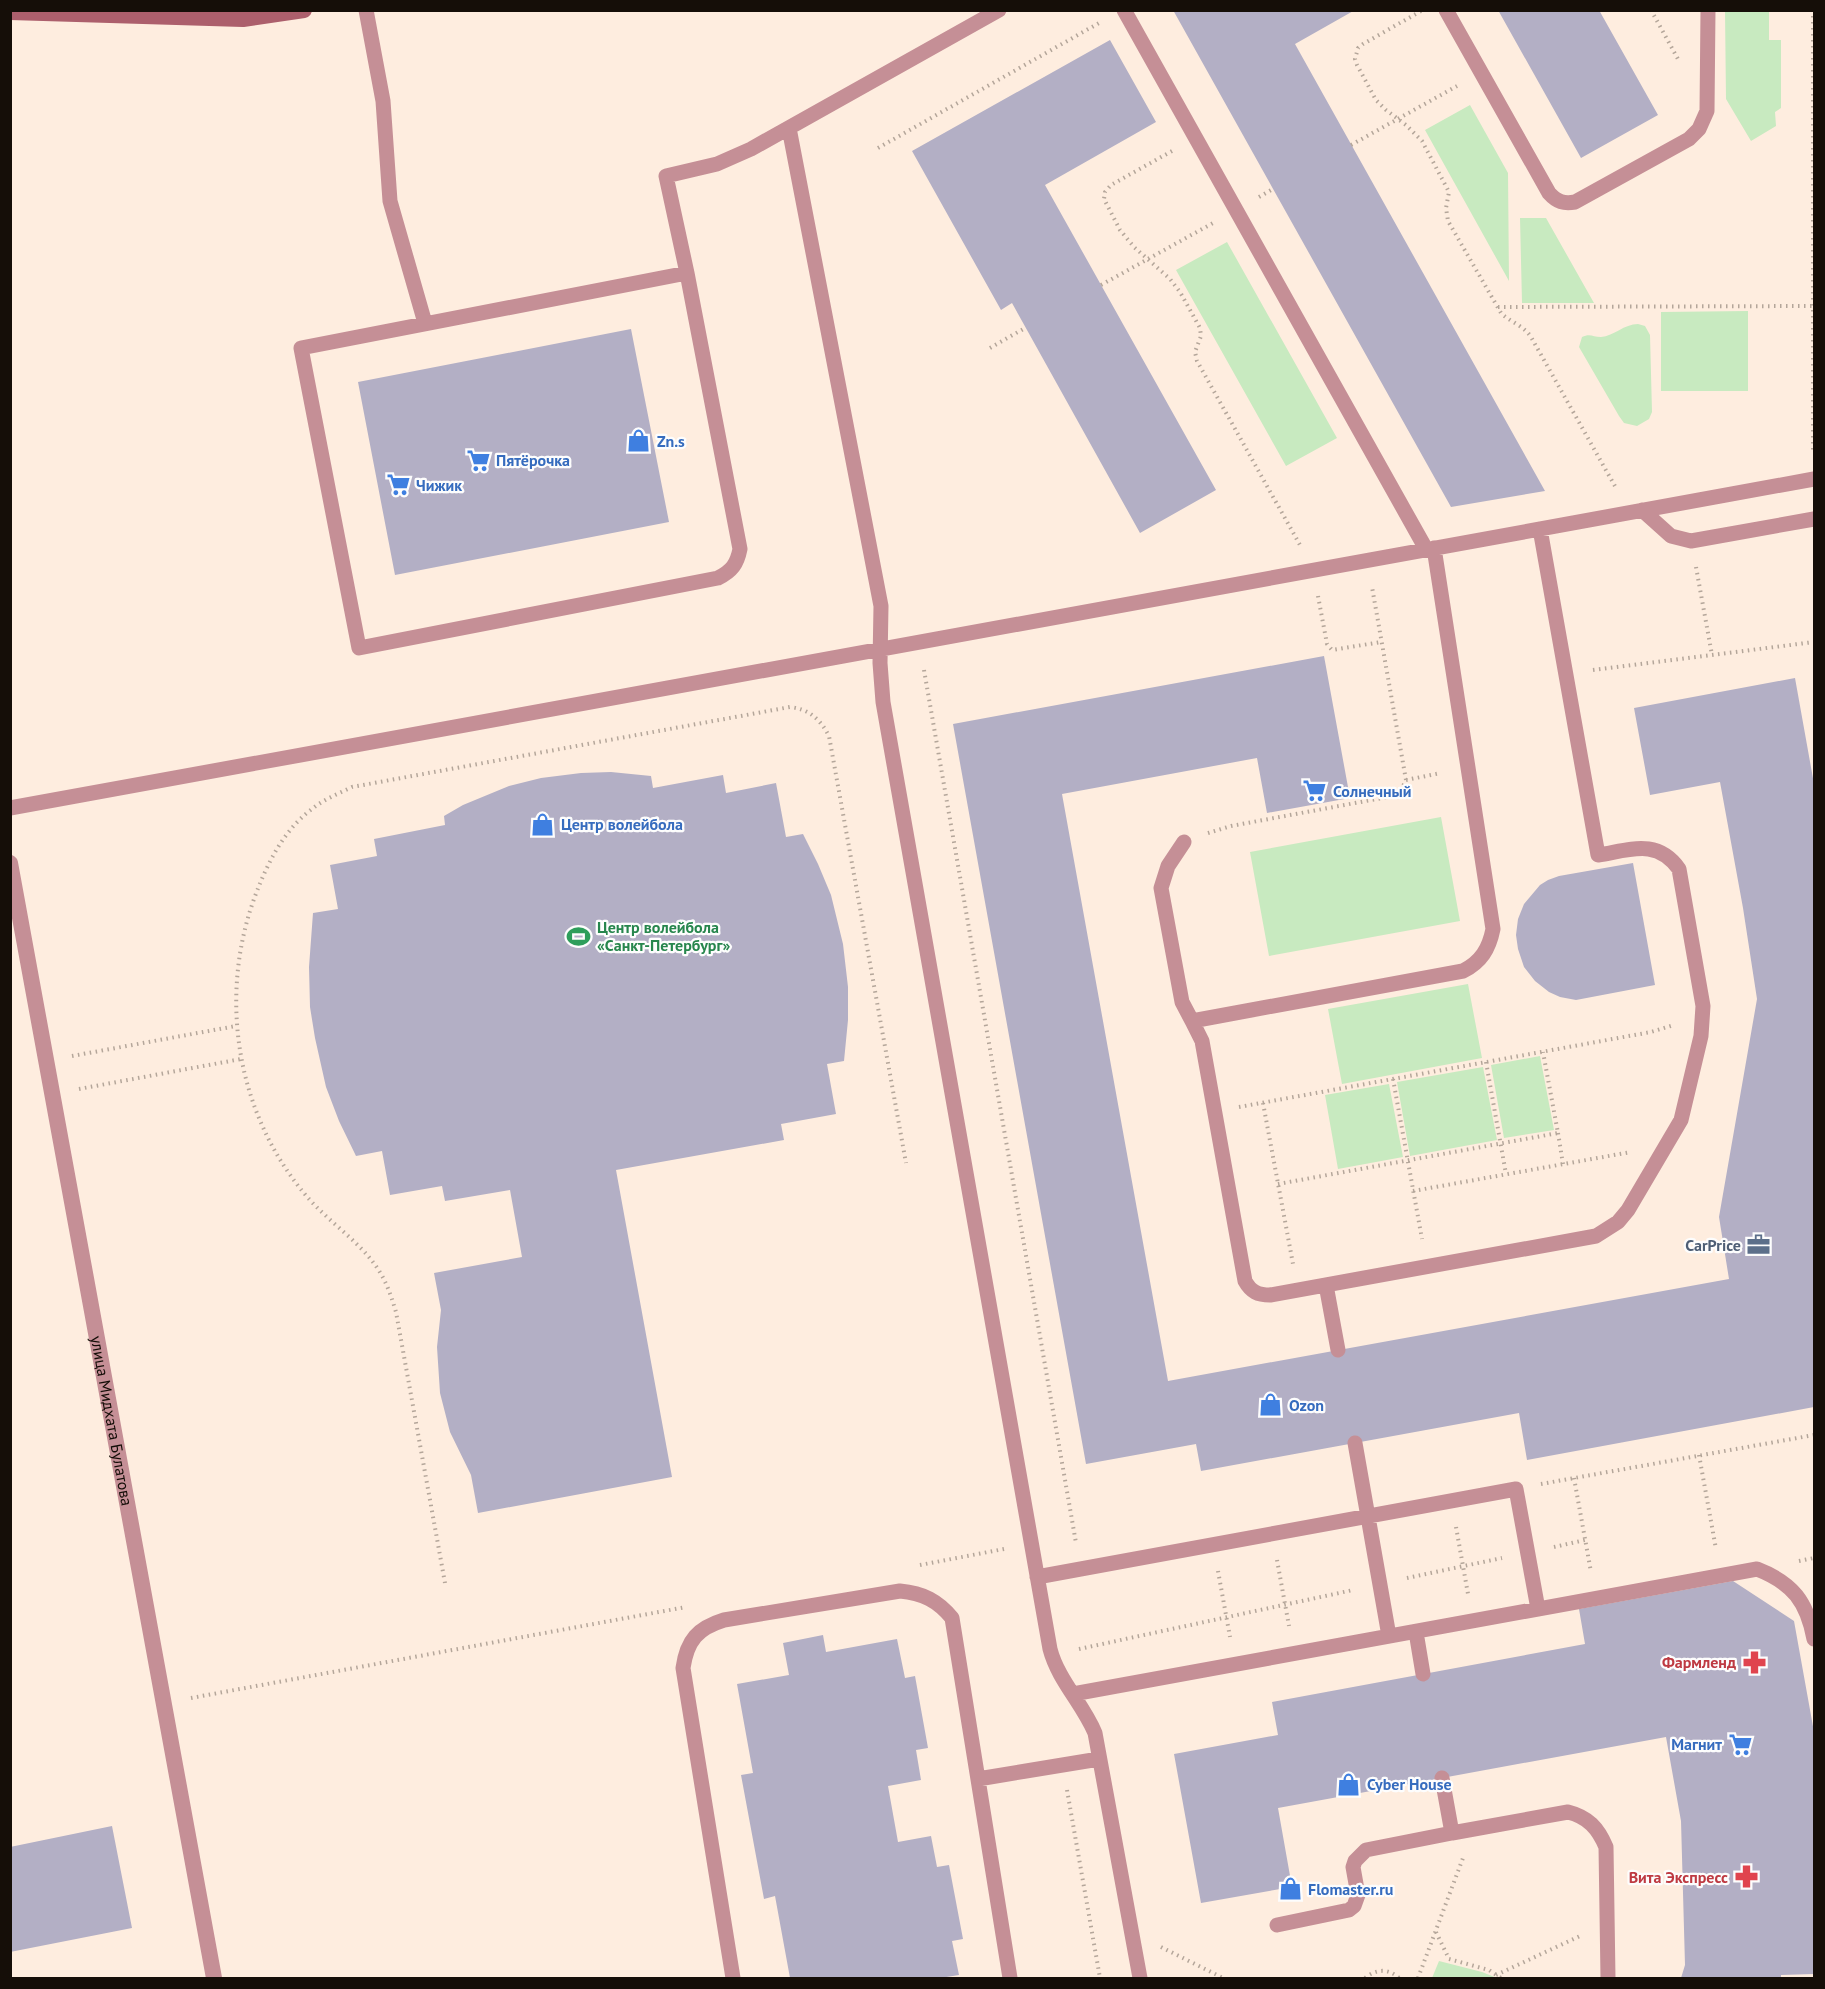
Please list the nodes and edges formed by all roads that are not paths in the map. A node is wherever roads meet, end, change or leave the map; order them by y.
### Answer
1 (304, 10) edge
2 (366, 10) edge
3 (999, 10) edge
4 (1124, 10) edge
5 (1446, 10) edge
6 (1708, 10) edge
7 (10, 12) edge
8 (789, 128) junction
9 (687, 273) junction
10 (425, 323) junction
11 (1815, 479) edge
12 (1642, 510) junction
13 (1815, 519) edge
14 (1540, 529) junction
15 (1430, 549) junction
16 (880, 649) junction
17 (10, 808) edge
18 (1184, 842) road end
19 (10, 863) edge
20 (1192, 1021) junction
21 (1326, 1285) junction
22 (1338, 1350) dead end
23 (1354, 1443) dead end
24 (1368, 1516) junction
25 (1038, 1577) junction
26 (1538, 1609) junction
27 (1416, 1632) junction
28 (1389, 1636) junction
29 (1815, 1639) edge
30 (1423, 1674) dead end
31 (1073, 1694) junction
32 (1099, 1759) junction
33 (1442, 1778) dead end
34 (978, 1779) junction
35 (1452, 1833) junction
36 (1277, 1925) dead end
37 (213, 1978) edge
38 (733, 1978) edge
39 (1010, 1978) edge
40 (1140, 1978) edge
41 (1608, 1978) edge

1 - 7 main road
2 - 10 lane
3 - 8 lane
4 - 15 lane
5 - 6 lane
8 - 9 lane
8 - 16 lane
9 - 10 lane
9 - 10 lane
11 - 12 lane
12 - 13 lane
12 - 14 lane
14 - 15 lane
14 - 21 lane
15 - 16 lane
15 - 20 lane
16 - 17 lane
16 - 25 lane
18 - 20 lane
19 - 37 street, улица Мидхата Булатова
20 - 21 lane
21 - 22 lane
23 - 24 lane
24 - 25 lane
24 - 26 lane
24 - 28 lane
25 - 31 lane
26 - 27 lane
26 - 29 lane
27 - 28 lane
27 - 30 lane
28 - 31 lane
31 - 32 lane
32 - 34 lane
32 - 40 lane
33 - 35 lane
34 - 38 lane
34 - 39 lane
35 - 36 lane
35 - 41 lane

